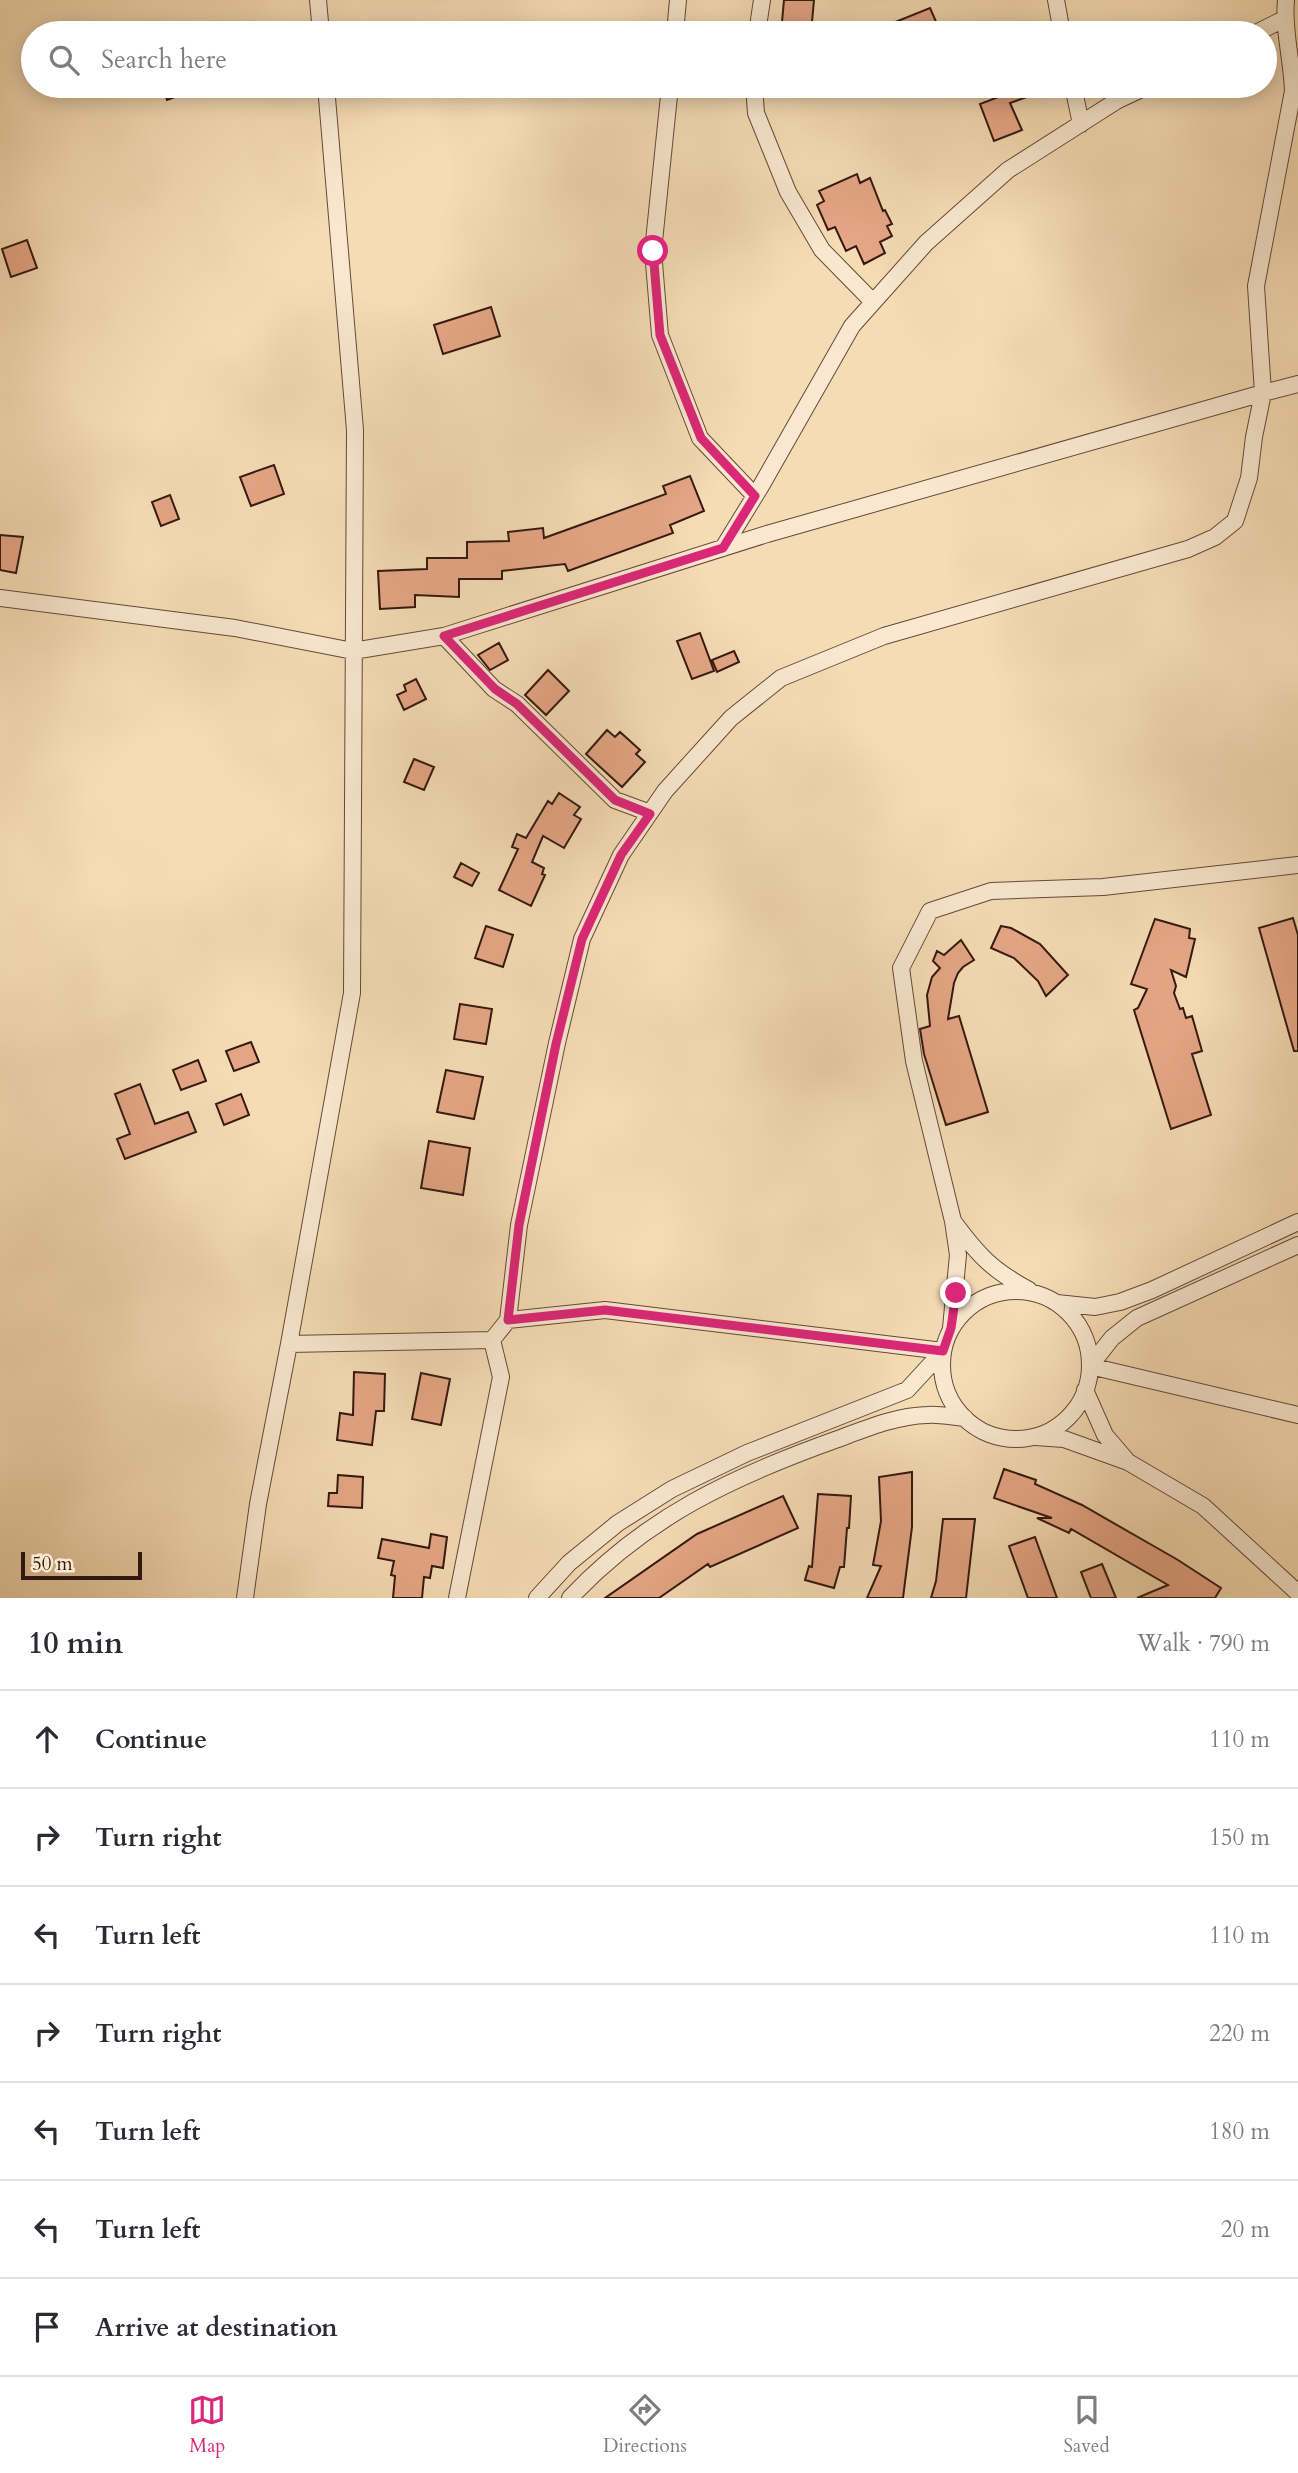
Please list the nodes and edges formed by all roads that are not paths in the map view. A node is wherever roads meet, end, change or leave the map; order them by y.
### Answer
1 (318, 0) edge
2 (678, 0) edge
3 (762, 0) edge
4 (1056, 0) edge
5 (1286, 0) edge
6 (1284, 19) junction
7 (320, 21) edge
8 (676, 21) edge
9 (759, 21) edge
10 (1060, 21) edge
11 (1277, 22) edge
12 (327, 98) edge
13 (669, 98) edge
14 (755, 98) edge
15 (1076, 98) edge
16 (1122, 98) edge
17 (1081, 124) junction
18 (873, 302) junction
19 (1298, 384) edge
20 (1263, 393) junction
21 (755, 496) junction
22 (723, 548) junction
23 (0, 598) edge
24 (444, 636) junction
25 (353, 651) junction
26 (650, 814) junction
27 (1298, 865) edge
28 (953, 1221) junction
29 (1298, 1222) edge
30 (1298, 1245) edge
31 (1035, 1293) junction
32 (1057, 1303) junction
33 (508, 1320) junction
34 (951, 1328) junction
35 (492, 1340) junction
36 (289, 1344) junction
37 (943, 1351) junction
38 (1090, 1366) junction
39 (1085, 1390) junction
40 (1298, 1415) edge
41 (965, 1418) junction
42 (1033, 1437) junction
43 (1128, 1462) junction
44 (1298, 1594) edge
45 (245, 1598) edge
46 (457, 1598) edge
47 (537, 1598) edge
48 (570, 1598) edge

1 - 7 street
2 - 8 street
3 - 9 street
4 - 10 street
5 - 6 street
6 - 11 street
6 - 20 street
12 - 25 street
13 - 21 street
14 - 18 street
15 - 17 street
16 - 17 street
17 - 18 street
18 - 21 street
19 - 20 street
20 - 22 street
20 - 26 street
21 - 22 street
22 - 24 street
23 - 25 street
24 - 25 street
24 - 26 street
25 - 36 street
26 - 33 street
27 - 28 street
28 - 31 street
28 - 34 street
29 - 32 street
30 - 38 street
31 - 32 street
31 - 34 street
32 - 38 street
33 - 35 street
33 - 37 street
34 - 37 street
35 - 36 street
35 - 46 street
36 - 45 street
37 - 41 street
37 - 47 street
38 - 39 street
38 - 40 street
39 - 42 street
39 - 43 street
41 - 42 street
41 - 48 street
42 - 43 street
43 - 44 street

